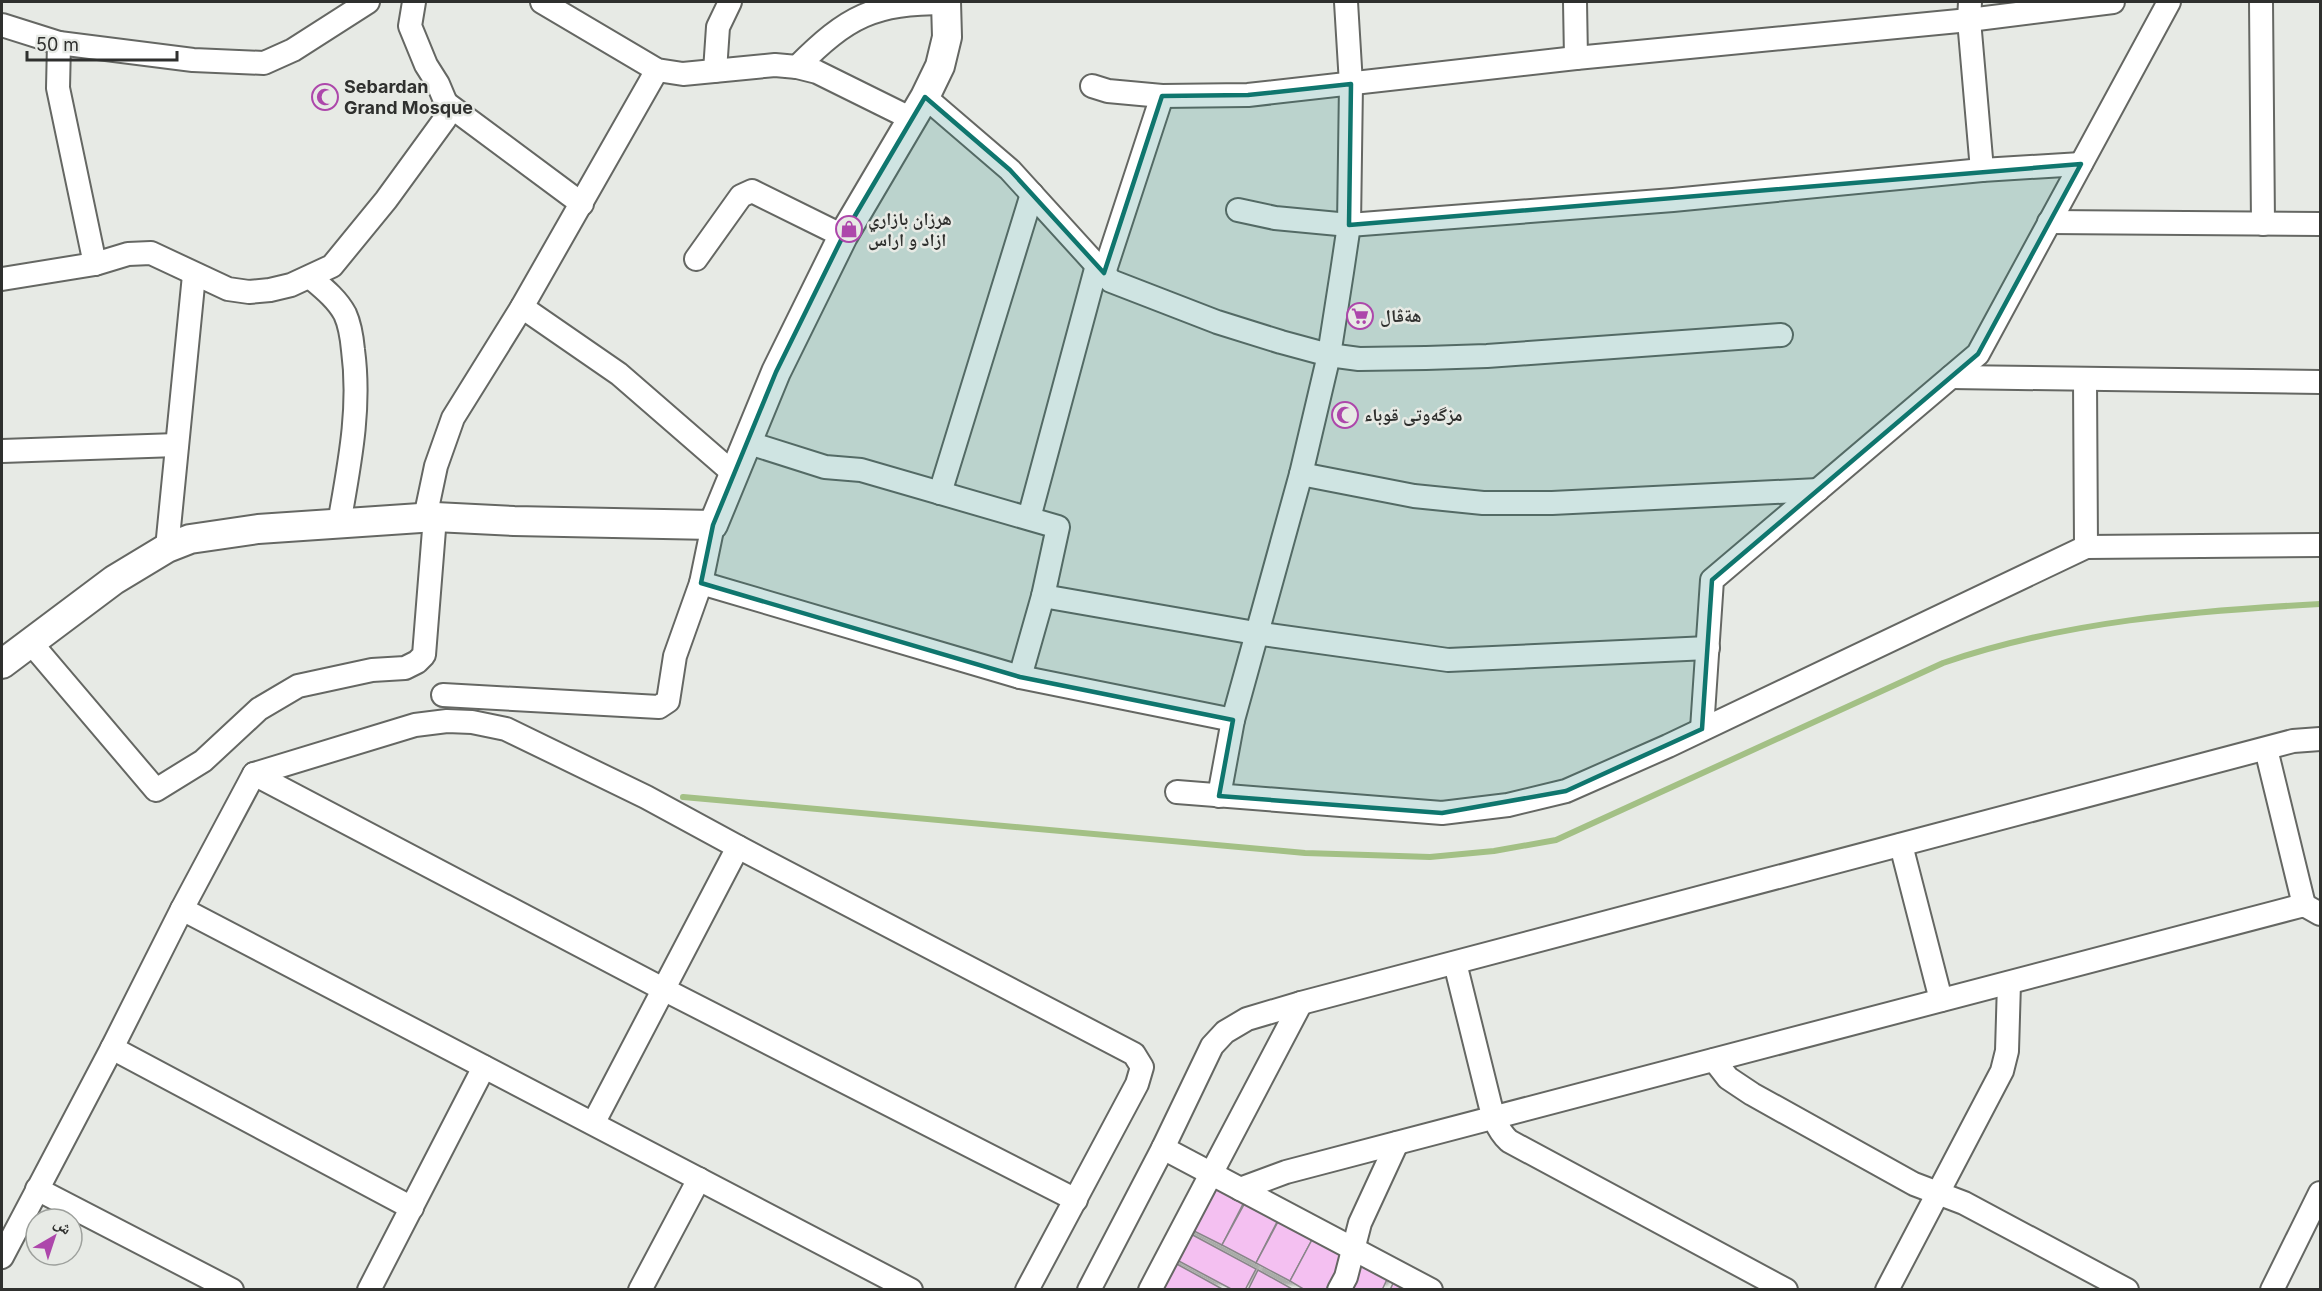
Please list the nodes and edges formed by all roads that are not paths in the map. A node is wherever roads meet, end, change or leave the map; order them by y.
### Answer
1 (368, 2) edge
2 (414, 2) edge
3 (545, 2) edge
4 (730, 2) edge
5 (946, 2) edge
6 (1346, 2) edge
7 (1575, 2) edge
8 (2113, 2) edge
9 (2169, 2) edge
10 (2261, 2) edge
11 (1969, 11) edge
12 (2, 25) edge
13 (59, 43) junction
14 (1576, 58) junction
15 (796, 67) junction
16 (657, 70) junction
17 (715, 71) junction
18 (1351, 84) junction
19 (1092, 86) dead end
20 (1162, 96) junction
21 (446, 103) junction
22 (919, 108) junction
23 (2081, 164) junction
24 (1982, 170) junction
25 (1032, 194) junction
26 (582, 204) junction
27 (1238, 210) dead end
28 (2049, 222) junction
29 (2263, 224) junction
30 (2320, 224) edge
31 (1349, 225) junction
32 (843, 236) junction
33 (696, 259) dead end
34 (95, 264) junction
35 (1101, 269) junction
36 (194, 275) junction
37 (310, 278) junction
38 (2, 279) edge
39 (522, 307) junction
40 (1781, 335) dead end
41 (1329, 355) junction
42 (1951, 377) junction
43 (2085, 380) junction
44 (2320, 382) edge
45 (746, 442) junction
46 (177, 444) junction
47 (2, 451) edge
48 (733, 473) junction
49 (1300, 474) junction
50 (1818, 490) junction
51 (940, 493) junction
52 (430, 518) junction
53 (1029, 519) junction
54 (339, 524) junction
55 (713, 525) junction
56 (2320, 544) edge
57 (2086, 547) junction
58 (167, 548) junction
59 (701, 583) junction
60 (1043, 596) junction
61 (1255, 633) junction
62 (31, 643) junction
63 (1708, 648) junction
64 (2, 664) edge
65 (1020, 677) junction
66 (443, 695) dead end
67 (1233, 720) junction
68 (1702, 729) junction
69 (2320, 739) edge
70 (2266, 748) junction
71 (254, 774) junction
72 (1177, 792) dead end
73 (1219, 796) junction
74 (1901, 845) junction
75 (738, 848) junction
76 (182, 909) junction
77 (2312, 910) edge
78 (1455, 963) junction
79 (2009, 983) junction
80 (663, 989) junction
81 (1941, 1000) junction
82 (1301, 1003) junction
83 (112, 1048) junction
84 (1714, 1060) junction
85 (484, 1067) junction
86 (1494, 1118) junction
87 (594, 1122) junction
88 (1397, 1143) junction
89 (1163, 1148) junction
90 (1211, 1174) junction
91 (699, 1179) junction
92 (37, 1189) junction
93 (1240, 1189) junction
94 (1938, 1193) junction
95 (2320, 1193) edge
96 (1076, 1200) junction
97 (412, 1208) junction
98 (2315, 1216) edge
99 (1352, 1248) junction
100 (2, 1257) edge
101 (1892, 1288) edge
102 (232, 1290) edge
103 (369, 1290) edge
104 (640, 1290) edge
105 (911, 1290) edge
106 (1027, 1290) edge
107 (1089, 1290) edge
108 (1150, 1290) edge
109 (1339, 1290) edge
110 (1431, 1290) edge
111 (1786, 1290) edge
112 (2127, 1290) edge
113 (2272, 1290) edge

1 - 13 street
2 - 21 street
3 - 16 street
4 - 17 street
5 - 15 street
5 - 22 street
6 - 18 street
7 - 14 street
8 - 11 street
9 - 23 street
10 - 29 street
11 - 14 street
11 - 24 street
12 - 13 street
13 - 34 street
14 - 18 street
15 - 17 street
15 - 22 street
16 - 17 street
16 - 26 street
18 - 20 street
18 - 31 street
19 - 20 street
20 - 35 street
21 - 26 street
21 - 37 street
22 - 25 street
22 - 32 street
23 - 24 street
23 - 28 street
24 - 31 street
25 - 35 street
25 - 51 street
26 - 39 street
27 - 31 street
28 - 29 street
28 - 42 street
29 - 30 street
31 - 41 street
32 - 33 street
32 - 45 street
34 - 36 street
34 - 38 street
35 - 41 street
35 - 53 street
36 - 37 street
36 - 46 street
37 - 54 street
39 - 48 street
39 - 52 street
40 - 41 street
41 - 49 street
42 - 43 street
42 - 50 street
43 - 44 street
43 - 57 street
45 - 48 street
45 - 51 street
46 - 47 street
46 - 58 street
48 - 55 street
49 - 50 street
49 - 61 street
50 - 63 street
51 - 53 street
52 - 54 street
52 - 55 street
52 - 62 street
53 - 60 street
54 - 58 street
55 - 59 street
56 - 57 street
57 - 68 street
58 - 62 street
59 - 65 street
59 - 66 street
60 - 61 street
60 - 65 street
61 - 63 street
61 - 67 street
62 - 64 street
63 - 68 street
65 - 67 street
67 - 73 street
68 - 73 street
69 - 70 street
70 - 74 street
70 - 77 street
71 - 75 street
71 - 76 street
71 - 80 street
72 - 73 street
74 - 78 street
74 - 81 street
75 - 80 street
75 - 96 street
76 - 83 street
76 - 85 street
77 - 79 street
78 - 82 street
78 - 86 street
79 - 81 street
79 - 94 street
80 - 87 street
80 - 96 street
81 - 84 street
82 - 89 street
82 - 90 street
83 - 92 street
83 - 97 street
84 - 86 street
84 - 94 street
85 - 87 street
85 - 97 street
86 - 88 street
86 - 111 street
87 - 91 street
88 - 93 street
88 - 99 street
89 - 90 street
89 - 107 street
90 - 93 street
90 - 108 street
91 - 104 street
91 - 105 street
92 - 100 street
92 - 102 street
93 - 99 street
94 - 101 street
94 - 112 street
95 - 98 street
96 - 106 street
97 - 103 street
98 - 113 street
99 - 109 street
99 - 110 street

